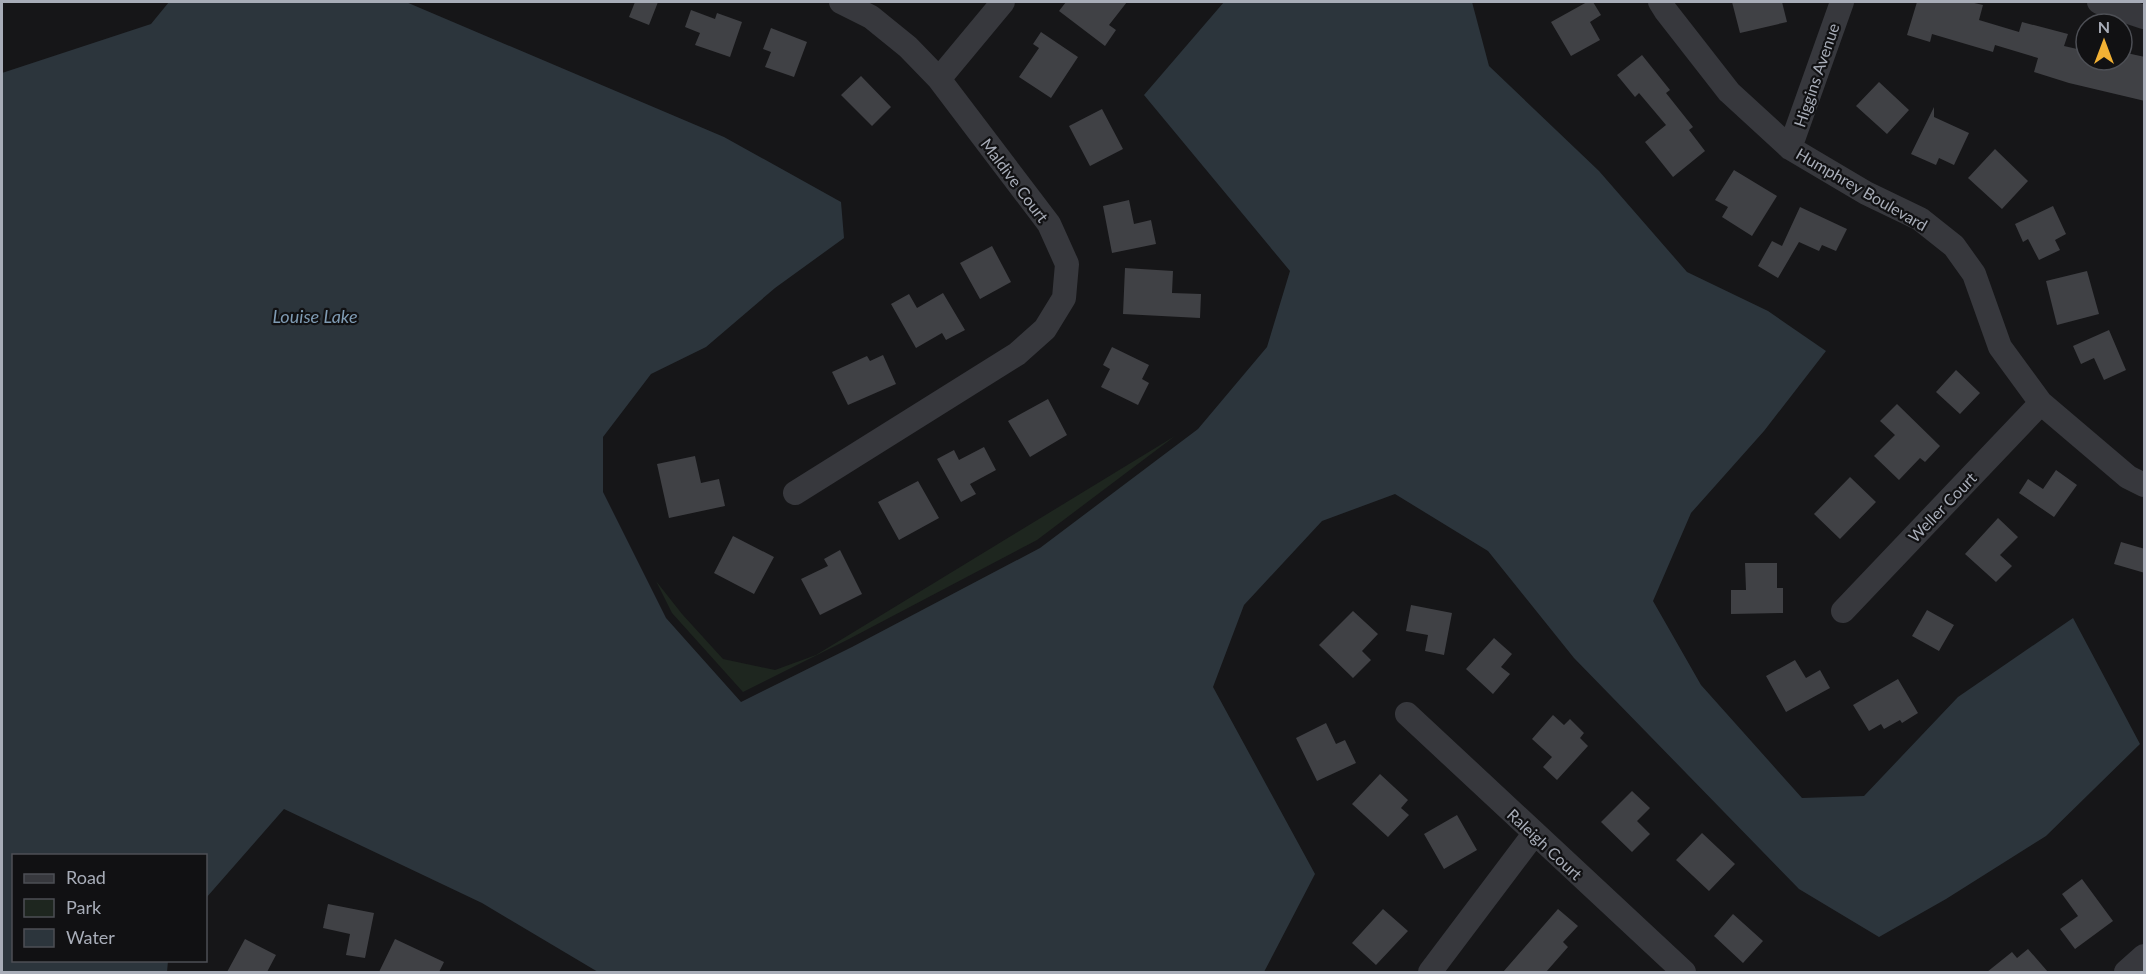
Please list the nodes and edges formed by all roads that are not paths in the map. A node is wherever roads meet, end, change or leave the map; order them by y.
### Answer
1 (841, 2) edge
2 (1003, 2) edge
3 (1660, 2) edge
4 (1842, 2) edge
5 (2099, 2) edge
6 (2145, 17) edge
7 (939, 79) junction
8 (1790, 148) junction
9 (2040, 403) junction
10 (2145, 485) edge
11 (795, 492) dead end
12 (1843, 611) dead end
13 (1407, 714) dead end
14 (1534, 834) junction
15 (2145, 956) edge
16 (1430, 972) edge
17 (1684, 972) edge
18 (2126, 972) edge

1 - 7 street, Maldive Court
2 - 7 street
3 - 8 street, Humphrey Boulevard
4 - 8 street, Higgins Avenue
5 - 6 street
7 - 11 street, Maldive Court
8 - 9 street, Humphrey Boulevard
9 - 10 street, Humphrey Boulevard
9 - 12 street, Weller Court
13 - 14 street, Raleigh Court
14 - 16 street
14 - 17 street, Raleigh Court
15 - 18 street

